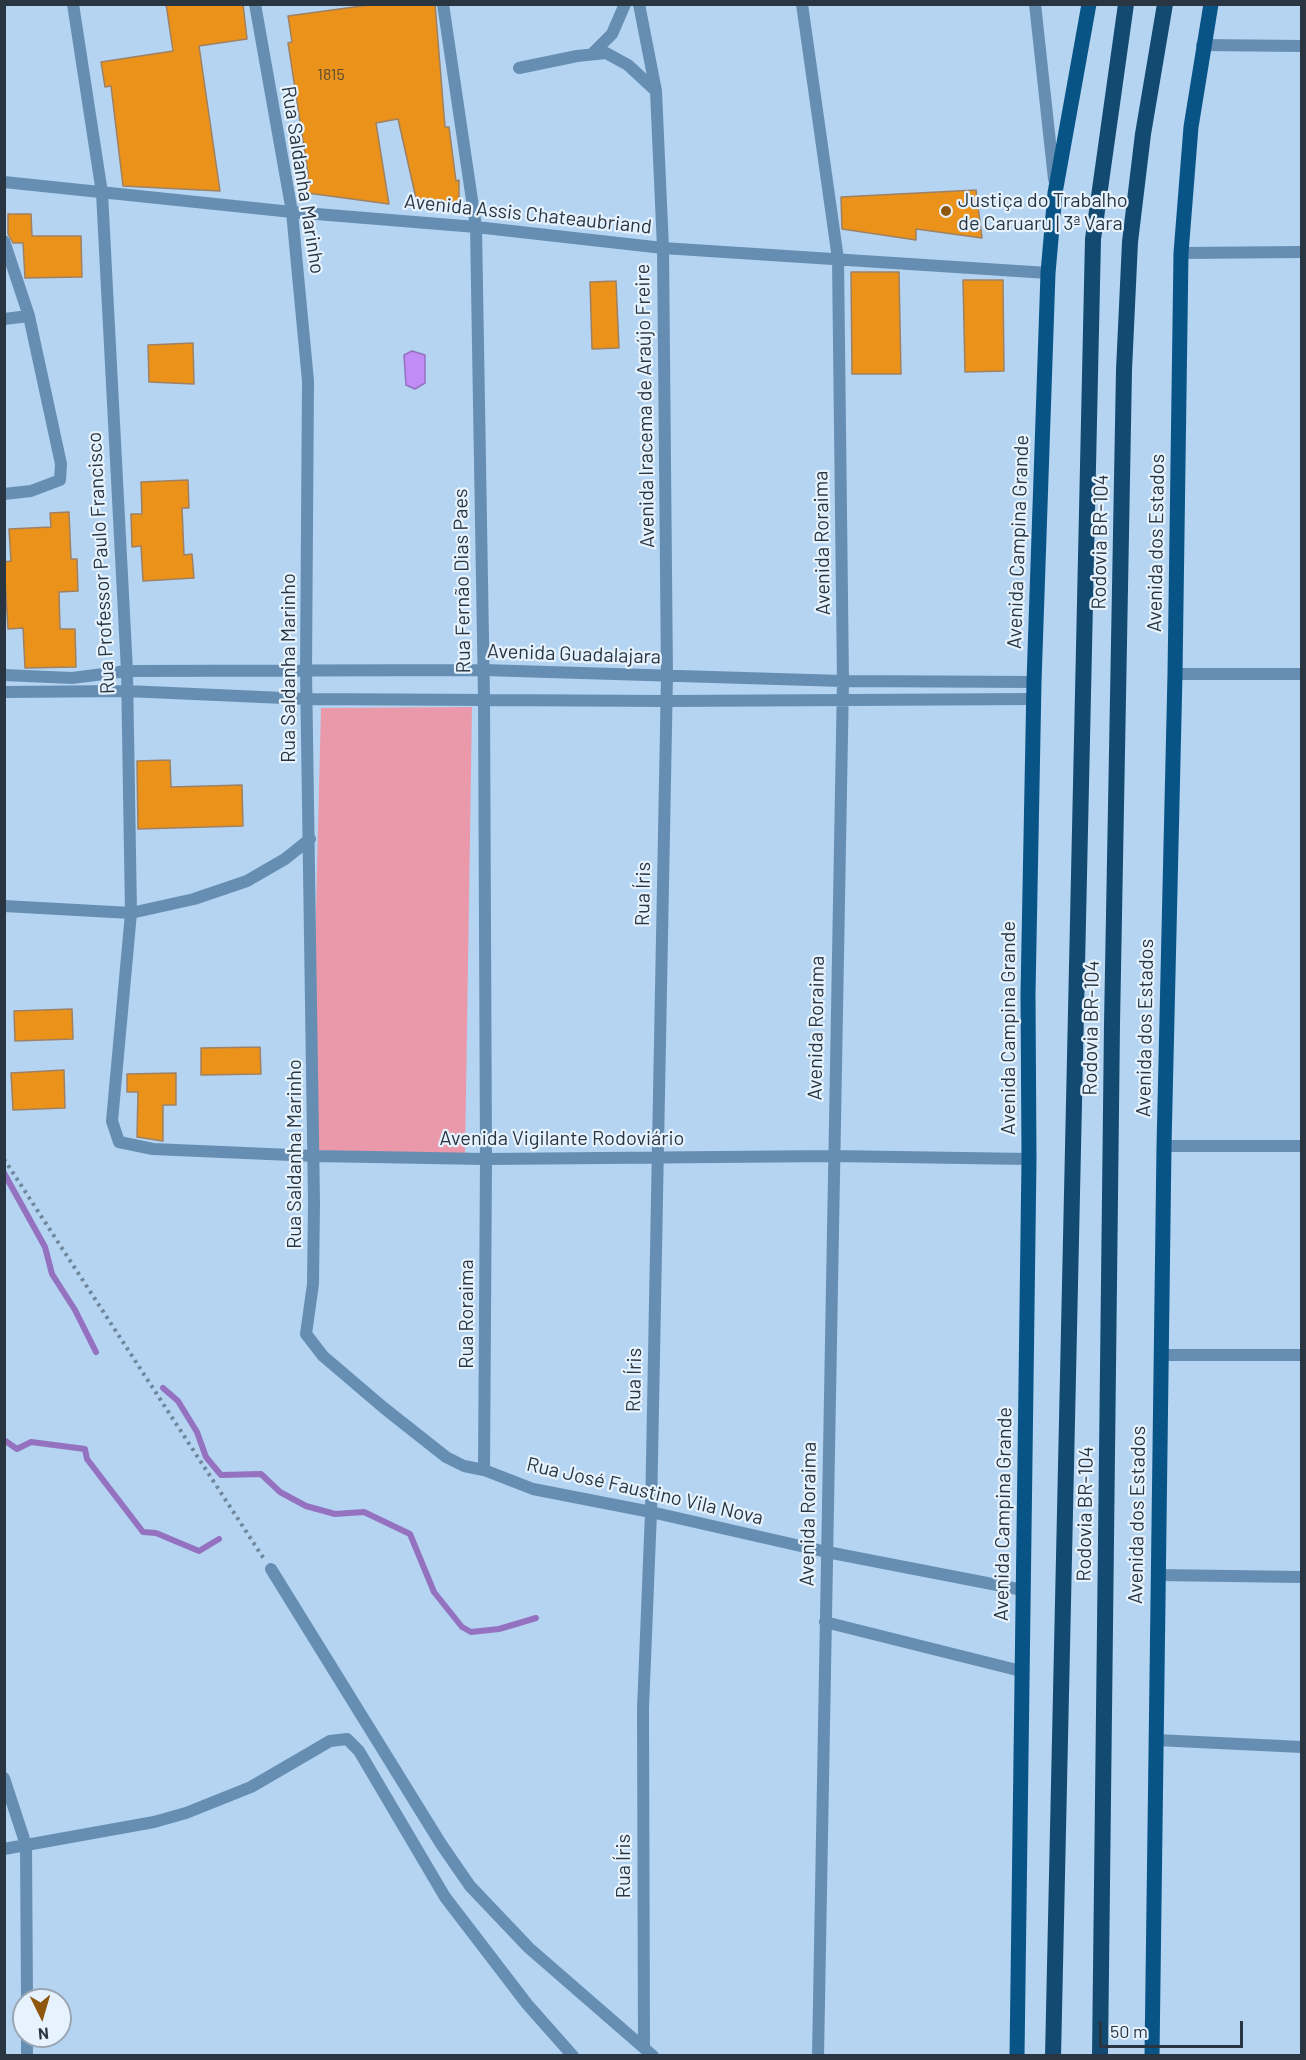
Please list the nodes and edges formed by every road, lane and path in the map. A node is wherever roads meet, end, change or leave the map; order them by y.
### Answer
1 (73, 4) edge
2 (255, 4) edge
3 (443, 4) edge
4 (625, 4) edge
5 (639, 4) edge
6 (802, 4) edge
7 (1035, 4) edge
8 (1089, 4) edge
9 (1126, 4) edge
10 (1165, 4) edge
11 (1211, 4) edge
12 (1202, 45) junction
13 (1302, 46) edge
14 (592, 54) junction
15 (519, 68) dead end
16 (656, 91) junction
17 (4, 182) edge
18 (102, 193) junction
19 (1055, 194) junction
20 (292, 212) junction
21 (476, 226) junction
22 (4, 241) edge
23 (663, 248) junction
24 (1302, 252) edge
25 (1180, 253) junction
26 (838, 259) junction
27 (1048, 273) junction
28 (29, 316) junction
29 (4, 320) edge
30 (4, 494) edge
31 (306, 670) junction
32 (483, 670) junction
33 (128, 671) junction
34 (1175, 674) junction
35 (1302, 674) edge
36 (4, 675) edge
37 (667, 676) junction
38 (843, 681) junction
39 (1034, 682) junction
40 (127, 691) junction
41 (4, 692) edge
42 (484, 698) junction
43 (306, 699) junction
44 (1034, 699) junction
45 (667, 701) junction
46 (842, 701) junction
47 (309, 839) junction
48 (4, 906) edge
49 (131, 913) junction
50 (112, 1121) joint
51 (1164, 1146) junction
52 (1302, 1146) edge
53 (314, 1156) junction
54 (833, 1156) junction
55 (657, 1158) junction
56 (4, 1159) edge
57 (486, 1159) junction
58 (1029, 1159) junction
59 (306, 1334) joint
60 (1161, 1355) junction
61 (1302, 1355) edge
62 (484, 1470) junction
63 (651, 1512) junction
64 (827, 1552) junction
65 (271, 1569) joint
66 (1157, 1575) junction
67 (1302, 1577) edge
68 (1023, 1590) junction
69 (825, 1622) junction
70 (1021, 1671) junction
71 (1156, 1740) junction
72 (1302, 1747) edge
73 (4, 1778) edge
74 (26, 1845) junction
75 (4, 1849) edge
76 (27, 1988) edge
77 (648, 2052) edge
78 (573, 2055) edge
79 (818, 2055) edge
80 (1017, 2055) edge
81 (1053, 2055) edge
82 (1100, 2055) edge
83 (1152, 2055) edge

1 - 18 street, Rua Professor Paulo Francisco
2 - 20 street, Rua Saldanha Marinho
3 - 21 street, Rua Fernão Dias Paes
4 - 14 street
5 - 16 street, Avenida Iracema de Araújo Freire
6 - 26 street, Avenida Roraima
7 - 19 street
8 - 19 main road, Avenida Campina Grande
9 - 81 highway, Rodovia BR-104
10 - 82 highway, Rodovia BR-104
11 - 12 main road, Avenida dos Estados
12 - 13 street
12 - 25 main road, Avenida dos Estados
14 - 15 street
14 - 16 street
16 - 23 street, Avenida Iracema de Araújo Freire
17 - 18 street, Avenida Assis Chateaubriand
18 - 20 street, Avenida Assis Chateaubriand
18 - 33 street, Rua Professor Paulo Francisco
19 - 27 main road, Avenida Campina Grande
20 - 21 street, Avenida Assis Chateaubriand
20 - 31 street, Rua Saldanha Marinho
21 - 23 street, Avenida Assis Chateaubriand
21 - 32 street, Rua Fernão Dias Paes
22 - 28 street
23 - 26 street, Avenida Assis Chateaubriand
23 - 37 street, Avenida Iracema de Araújo Freire
24 - 25 street
25 - 34 main road, Avenida dos Estados
26 - 27 street, Avenida Assis Chateaubriand
26 - 38 street, Avenida Roraima
27 - 39 main road, Avenida Campina Grande
28 - 29 street
28 - 30 street
31 - 32 street, Avenida Guadalajara
31 - 33 street, Avenida Guadalajara
31 - 43 street, Rua Saldanha Marinho
32 - 37 street, Avenida Guadalajara
32 - 42 street, Rua Fernão Dias Paes
33 - 36 street, Avenida Guadalajara
33 - 40 street, Rua Professor Paulo Francisco
34 - 35 street
34 - 51 main road, Avenida dos Estados
37 - 38 street, Avenida Guadalajara
37 - 45 street, Avenida Iracema de Araújo Freire
38 - 39 street, Avenida Guadalajara
38 - 46 street, Avenida Roraima
39 - 44 main road, Avenida Campina Grande
40 - 41 street
40 - 43 street
40 - 49 street, Rua Professor Paulo Francisco
42 - 43 street
42 - 45 street
42 - 57 street, Rua Fernão Dias Paes
43 - 47 street, Rua Saldanha Marinho
44 - 46 street
44 - 58 main road, Avenida Campina Grande
45 - 46 street
45 - 55 street, Rua Íris
46 - 54 street, Avenida Roraima
47 - 49 street
47 - 53 street, Rua Saldanha Marinho
48 - 49 street
49 - 50 street, Rua Professor Paulo Francisco
50 - 53 street, Avenida Vigilante Rodoviário
51 - 52 street
51 - 60 main road, Avenida dos Estados
53 - 57 street, Avenida Vigilante Rodoviário
53 - 59 street, Rua Saldanha Marinho
54 - 55 street, Avenida Vigilante Rodoviário
54 - 58 street, Avenida Vigilante Rodoviário
54 - 64 street, Avenida Roraima
55 - 57 street, Avenida Vigilante Rodoviário
55 - 63 street, Rua Íris
56 - 65 path
57 - 62 street, Rua Roraima
58 - 68 main road, Avenida Campina Grande
59 - 62 street, Rua José Faustino Vila Nova
60 - 61 street
60 - 66 main road, Avenida dos Estados
62 - 63 street, Rua José Faustino Vila Nova
63 - 64 street, Rua José Faustino Vila Nova
63 - 77 street, Rua Íris
64 - 68 street, Rua José Faustino Vila Nova
64 - 69 street, Avenida Roraima
65 - 77 street
66 - 67 street
66 - 71 main road, Avenida dos Estados
68 - 70 main road, Avenida Campina Grande
69 - 70 street
69 - 79 street, Avenida Roraima
70 - 80 main road, Avenida Campina Grande
71 - 72 street
71 - 83 main road, Avenida dos Estados
73 - 74 street
74 - 75 street
74 - 76 street
74 - 78 street

